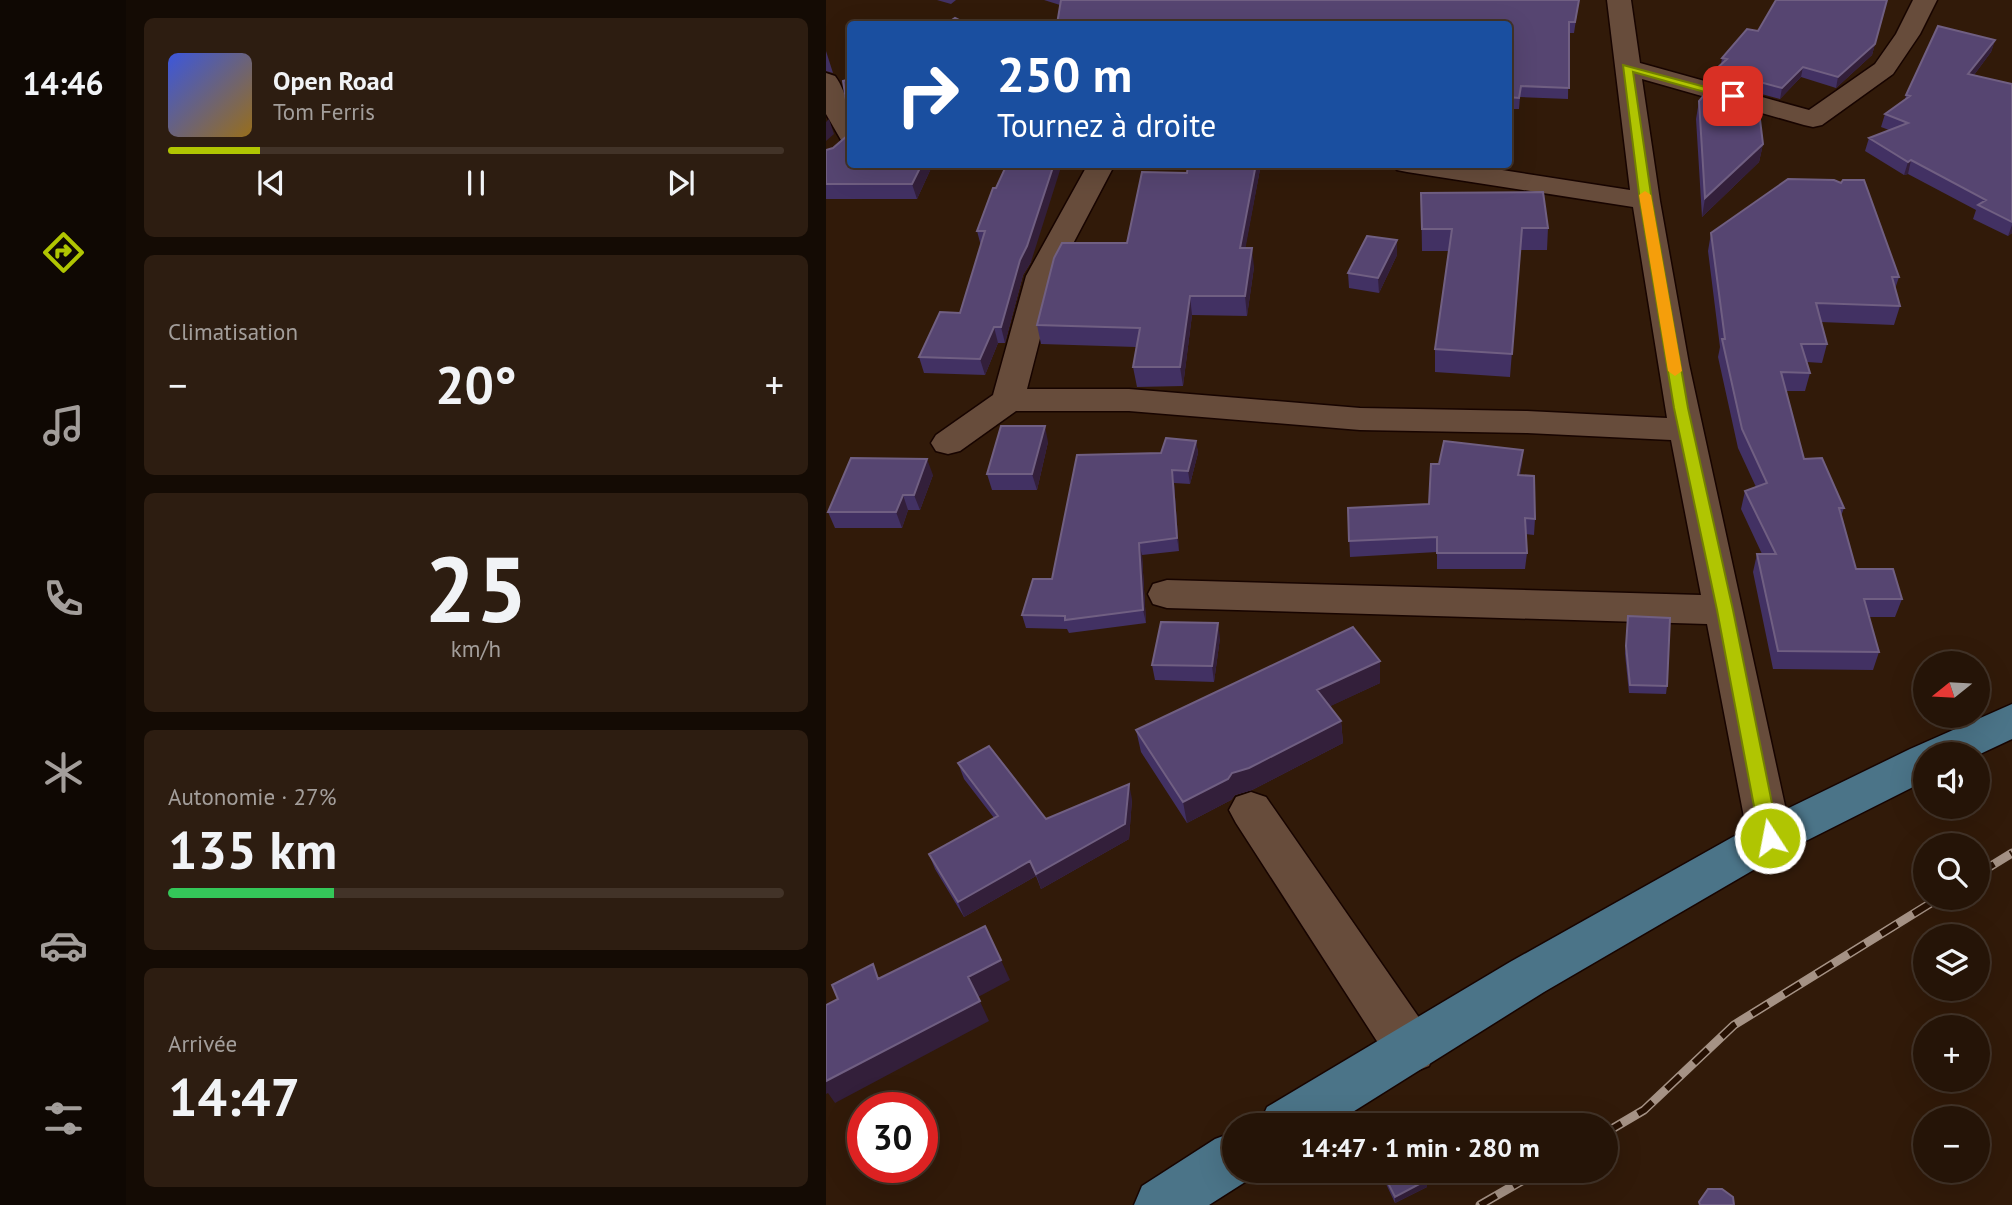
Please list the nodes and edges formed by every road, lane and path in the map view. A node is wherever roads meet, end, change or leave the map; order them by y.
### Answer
1 (1619, 0) edge
2 (1925, 0) edge
3 (1627, 67) junction
4 (826, 82) edge
5 (845, 140) edge
6 (1100, 168) edge
7 (1433, 168) edge
8 (1646, 201) junction
9 (1008, 400) junction
10 (1685, 430) junction
11 (948, 443) dead end
12 (1167, 594) dead end
13 (1725, 610) junction
14 (2012, 720) edge
15 (1965, 742) edge
16 (1913, 767) edge
17 (1251, 810) dead end
18 (1770, 838) junction
19 (1410, 1049) junction
20 (1305, 1113) edge
21 (1222, 1166) edge
22 (1161, 1205) edge

1 - 3 street
2 - 3 street
3 - 8 street
4 - 5 street
6 - 9 street
7 - 8 street
8 - 10 street
9 - 10 street
9 - 11 street
10 - 13 street
12 - 13 street
13 - 18 street
14 - 15 main road
16 - 18 main road
17 - 19 street
18 - 19 main road
19 - 20 main road
21 - 22 main road

